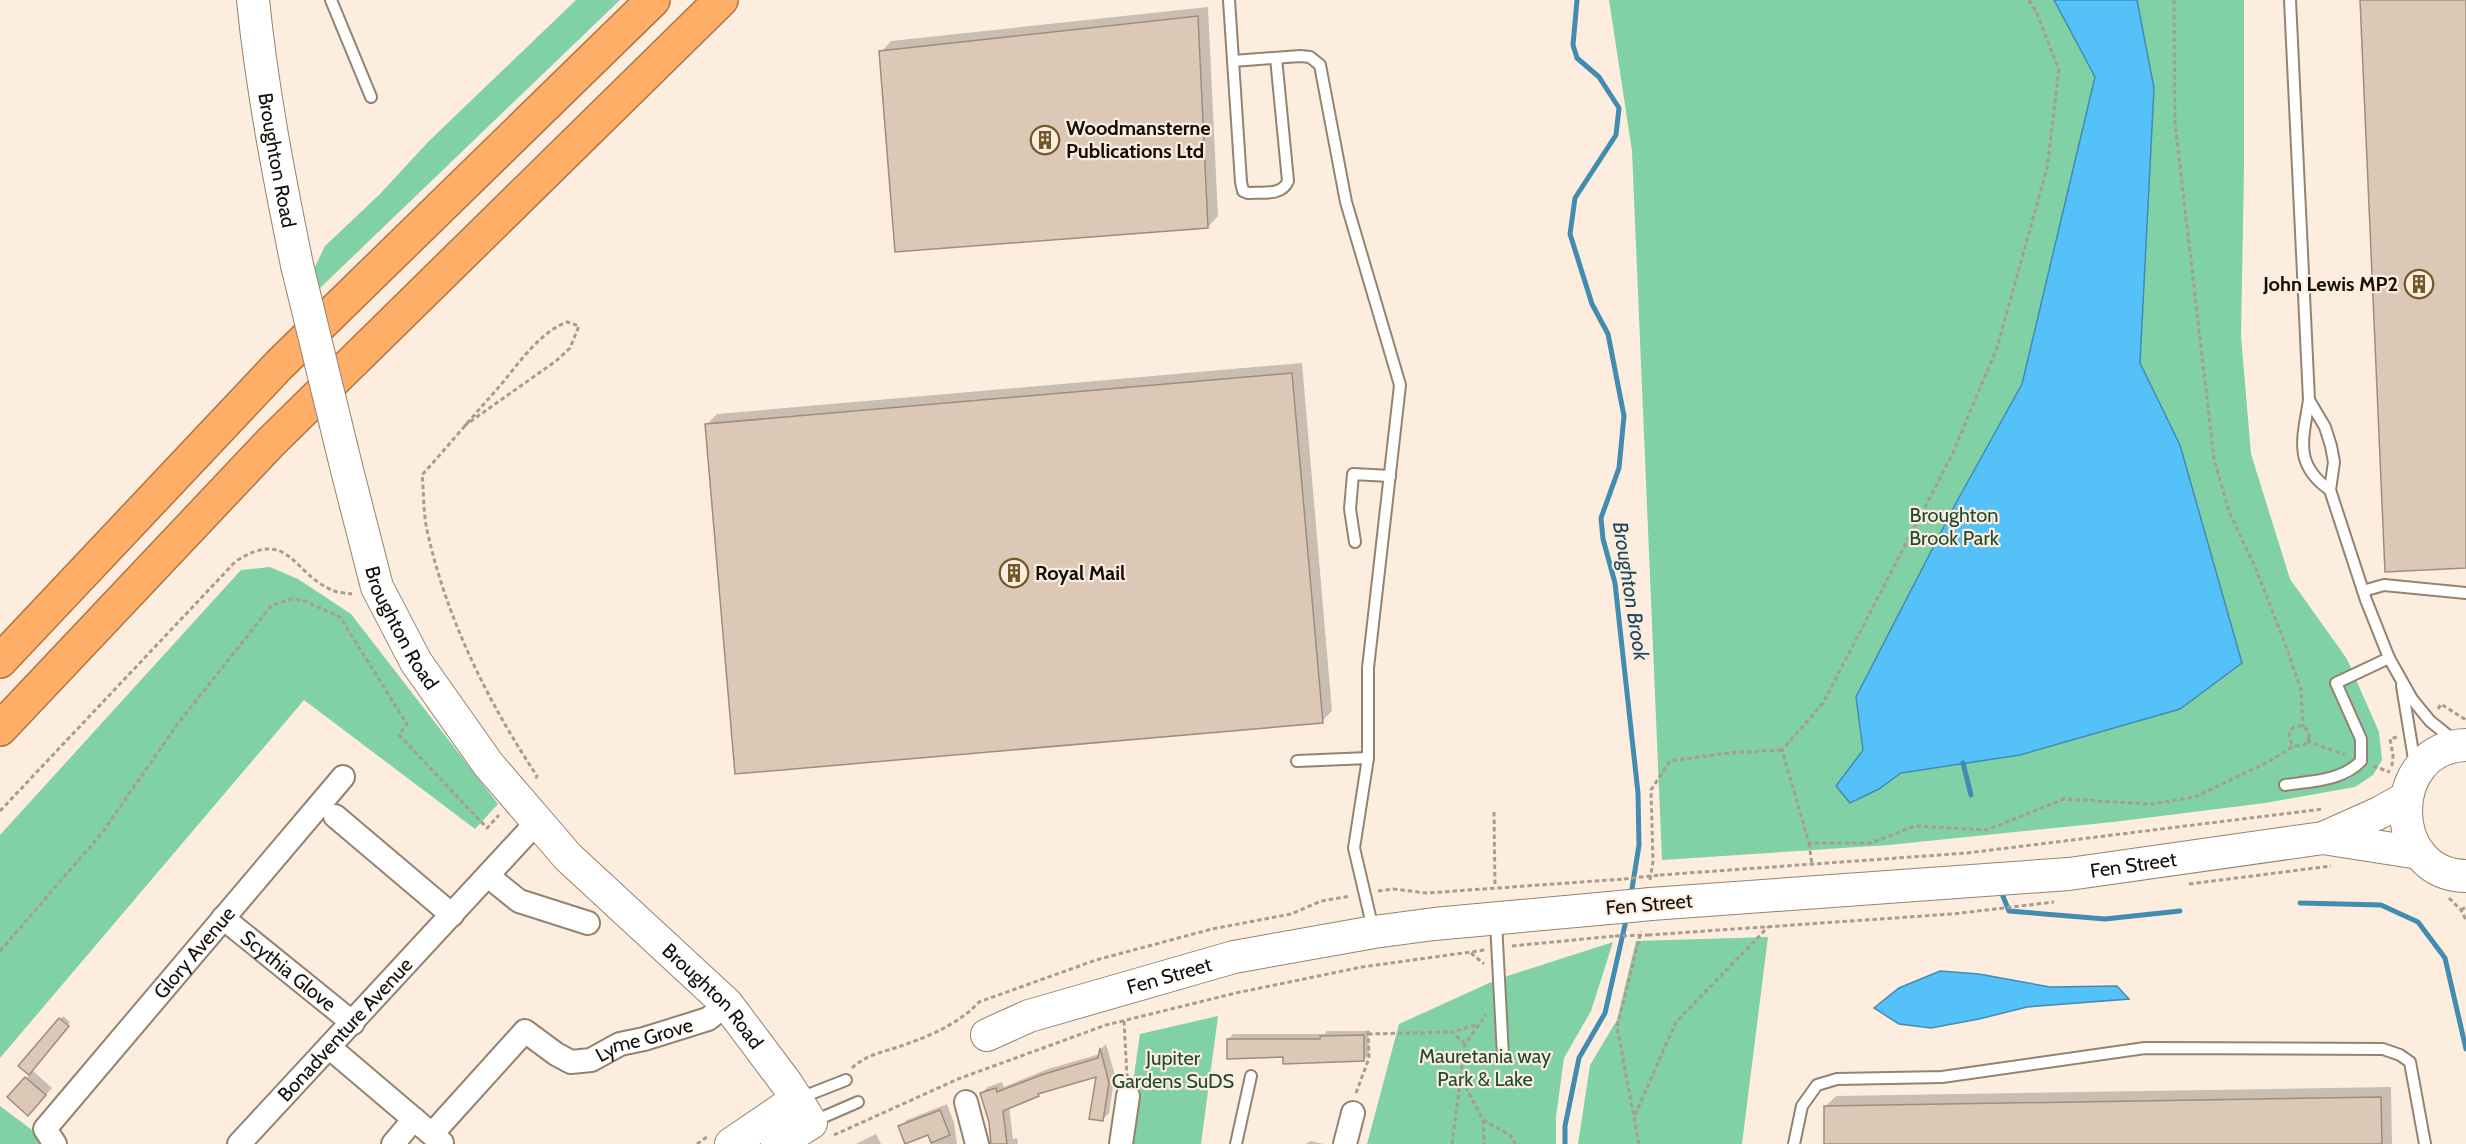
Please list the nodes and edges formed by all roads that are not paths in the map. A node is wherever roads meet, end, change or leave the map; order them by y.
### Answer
1 (253, 0) edge
2 (331, 0) edge
3 (654, 0) edge
4 (721, 0) edge
5 (1229, 0) edge
6 (2290, 0) edge
7 (1276, 58) junction
8 (1233, 61) junction
9 (371, 97) dead end
10 (2309, 400) junction
11 (1390, 476) junction
12 (2330, 490) junction
13 (1355, 542) dead end
14 (2363, 591) junction
15 (2466, 593) edge
16 (2389, 658) junction
17 (0, 661) edge
18 (2401, 680) junction
19 (0, 729) edge
20 (2464, 737) edge
21 (1368, 758) junction
22 (1297, 761) dead end
23 (343, 777) dead end
24 (2403, 783) junction
25 (2285, 785) dead end
26 (335, 816) dead end
27 (537, 822) junction
28 (2325, 823) junction
29 (2420, 853) junction
30 (488, 876) junction
31 (2460, 884) edge
32 (452, 915) junction
33 (223, 918) junction
34 (588, 923) dead end
35 (1374, 932) junction
36 (1496, 933) junction
37 (727, 1004) junction
38 (353, 1023) junction
39 (987, 1035) dead end
40 (329, 1047) junction
41 (1503, 1056) dead end
42 (1251, 1076) dead end
43 (844, 1080) road end
44 (1128, 1096) road end
45 (858, 1102) dead end
46 (966, 1102) dead end
47 (1353, 1113) road end
48 (414, 1119) junction
49 (813, 1119) junction
50 (50, 1137) edge
51 (437, 1139) edge
52 (239, 1144) edge
53 (393, 1144) edge
54 (731, 1144) edge
55 (777, 1144) edge
56 (977, 1144) edge
57 (1121, 1144) edge
58 (1236, 1144) edge
59 (1345, 1144) edge
60 (1794, 1144) edge
61 (2425, 1144) edge

1 - 27 street, Broughton Road, bridge
2 - 9 lane
3 - 17 highway
4 - 19 highway
5 - 8 lane
6 - 10 lane
7 - 8 lane
7 - 8 lane
7 - 11 lane
10 - 12 lane
10 - 12 lane
11 - 13 lane
11 - 21 lane
12 - 14 lane
14 - 15 lane
14 - 16 lane
16 - 18 lane
16 - 25 lane
18 - 20 lane
18 - 24 lane
20 - 24 street, Fen Street
21 - 22 lane
21 - 35 lane
23 - 33 street, Glory Avenue
24 - 28 street, Fen Street
24 - 29 street
26 - 32 street
27 - 30 street, Bonadventure Avenue
27 - 37 street, Broughton Road
28 - 29 street, Fen Street
28 - 36 street, Fen Street, bridge
29 - 31 street
30 - 32 street, Bonadventure Avenue
30 - 34 street
32 - 38 street, Bonadventure Avenue
33 - 38 street, Scythia Glove
33 - 50 street, Glory Avenue
35 - 36 street, Fen Street
35 - 39 street, Fen Street
36 - 41 lane
37 - 49 street, Broughton Road
37 - 51 street, Lyme Grove
38 - 40 street, Bonadventure Avenue
40 - 48 street
40 - 52 street, Bonadventure Avenue
42 - 58 lane
43 - 49 lane
44 - 57 street
45 - 49 lane
46 - 56 street
47 - 59 street
48 - 51 street
48 - 53 street
49 - 54 street
49 - 55 street
60 - 61 lane

